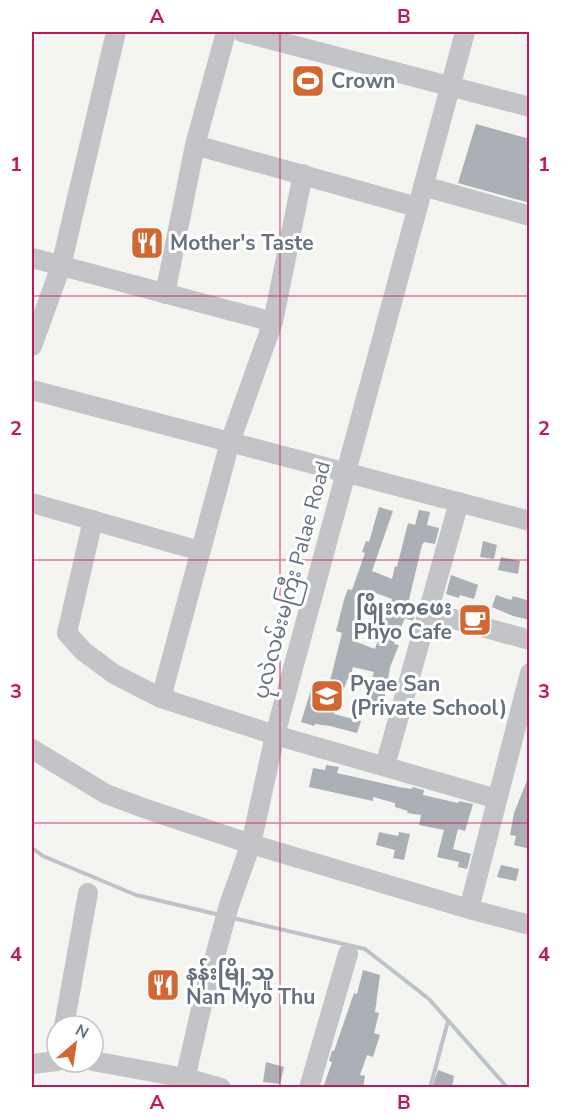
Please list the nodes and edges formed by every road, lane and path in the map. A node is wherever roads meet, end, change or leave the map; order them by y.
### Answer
1 (117, 32) edge
2 (226, 32) edge
3 (242, 32) edge
4 (465, 32) edge
5 (450, 86) junction
6 (530, 107) edge
7 (195, 145) junction
8 (303, 174) junction
9 (423, 186) junction
10 (417, 207) junction
11 (530, 216) edge
12 (32, 258) edge
13 (61, 266) junction
14 (165, 294) junction
15 (273, 322) junction
16 (32, 346) edge
17 (32, 390) edge
18 (230, 442) junction
19 (346, 472) junction
20 (459, 502) junction
21 (32, 503) edge
22 (93, 520) junction
23 (530, 521) edge
24 (200, 551) junction
25 (428, 612) junction
26 (530, 640) edge
27 (530, 673) edge
28 (160, 698) junction
29 (275, 735) junction
30 (32, 749) edge
31 (384, 766) junction
32 (497, 799) junction
33 (250, 844) junction
34 (88, 893) dead end
35 (469, 909) junction
36 (530, 925) edge
37 (348, 954) dead end
38 (66, 1014) edge
39 (105, 1064) edge
40 (184, 1083) edge
41 (221, 1088) edge
42 (309, 1088) edge

1 - 13 street
2 - 7 street
3 - 5 street
4 - 5 street, ပုလဲလမ်းမကြီး Palae Road
5 - 6 street
5 - 9 street, ပုလဲလမ်းမကြီး Palae Road
7 - 8 street
7 - 14 street
8 - 10 street
8 - 15 street
9 - 10 street, ပုလဲလမ်းမကြီး Palae Road
9 - 11 street
10 - 19 street, ပုလဲလမ်းမကြီး Palae Road
12 - 13 street
13 - 14 street
13 - 16 street
14 - 15 street
15 - 18 street
17 - 18 street
18 - 19 street
18 - 24 street
19 - 20 street
19 - 29 street, ပုလဲလမ်းမကြီး Palae Road
20 - 23 street
20 - 25 street
21 - 22 street
22 - 24 street
22 - 28 street
24 - 28 street
25 - 26 street
25 - 31 street
27 - 32 street
28 - 29 street
29 - 31 street
29 - 33 street, ပုလဲလမ်းမကြီး Palae Road
30 - 33 street
31 - 32 street
32 - 35 street
33 - 35 street
33 - 40 street, ပုလဲလမ်းမကြီး Palae Road
34 - 38 street
35 - 36 street
37 - 42 street
39 - 40 street
40 - 41 street

